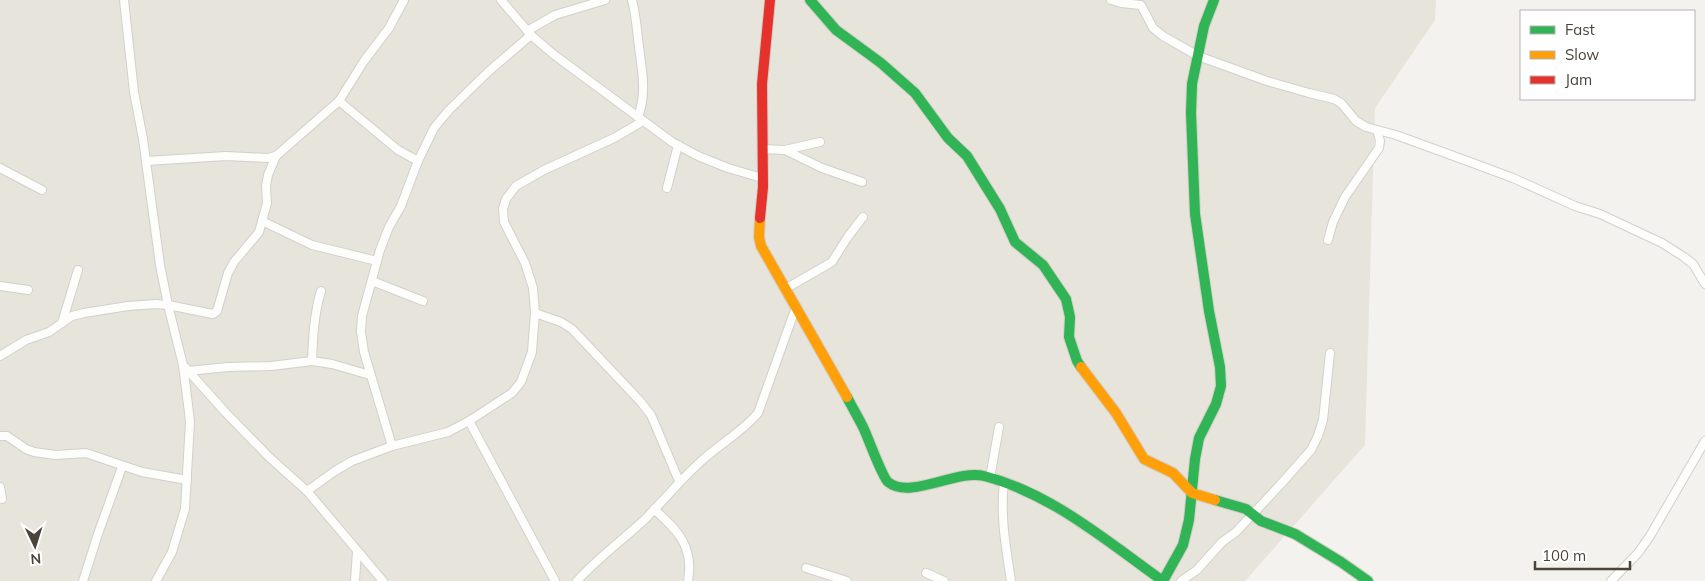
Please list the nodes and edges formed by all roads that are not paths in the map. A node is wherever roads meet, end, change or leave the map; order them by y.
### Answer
1 (124, 0) edge
2 (404, 0) edge
3 (501, 0) edge
4 (605, 0) edge
5 (632, 0) edge
6 (770, 0) edge
7 (810, 0) edge
8 (1111, 0) edge
9 (1214, 0) edge
10 (529, 33) junction
11 (1198, 56) junction
12 (339, 101) junction
13 (640, 119) junction
14 (1377, 130) junction
15 (820, 142) dead end
16 (678, 145) junction
17 (762, 149) junction
18 (785, 150) junction
19 (276, 156) junction
20 (418, 160) junction
21 (146, 161) junction
22 (0, 168) edge
23 (762, 178) junction
24 (862, 182) dead end
25 (666, 188) dead end
26 (42, 190) dead end
27 (863, 217) dead end
28 (262, 221) junction
29 (1328, 240) dead end
30 (377, 261) junction
31 (78, 270) dead end
32 (372, 281) junction
33 (1705, 284) edge
34 (0, 286) edge
35 (785, 289) junction
36 (28, 290) dead end
37 (321, 291) dead end
38 (423, 301) dead end
39 (168, 305) junction
40 (796, 307) junction
41 (536, 313) junction
42 (62, 323) junction
43 (1330, 353) dead end
44 (0, 356) edge
45 (312, 361) junction
46 (186, 368) junction
47 (370, 375) junction
48 (469, 421) junction
49 (998, 428) dead end
50 (0, 436) edge
51 (1705, 441) edge
52 (392, 446) junction
53 (122, 467) junction
54 (990, 478) junction
55 (187, 480) junction
56 (679, 481) junction
57 (1004, 482) junction
58 (0, 487) edge
59 (307, 491) junction
60 (1192, 493) junction
61 (2, 499) dead end
62 (654, 509) junction
63 (1253, 514) junction
64 (357, 551) junction
65 (806, 568) dead end
66 (926, 573) dead end
67 (83, 581) edge
68 (156, 581) edge
69 (355, 581) edge
70 (383, 581) edge
71 (555, 581) edge
72 (577, 581) edge
73 (688, 581) edge
74 (847, 581) edge
75 (943, 581) edge
76 (1011, 581) edge
77 (1163, 581) edge
78 (1181, 581) edge
79 (1368, 581) edge
80 (1611, 581) edge

1 - 21 street
2 - 12 street
3 - 10 street
4 - 10 street
5 - 13 street
6 - 17 street
7 - 60 street
8 - 11 street
9 - 11 street
10 - 13 street
10 - 20 street
11 - 14 street
11 - 60 street
12 - 19 street
12 - 20 street
13 - 16 street
13 - 41 street
14 - 29 street
14 - 33 street
15 - 18 street
16 - 23 street
16 - 25 street
17 - 18 street
17 - 23 street
18 - 24 street
19 - 21 street
19 - 28 street
20 - 30 street
21 - 39 street
22 - 26 street
23 - 35 street
27 - 35 street
28 - 30 street
28 - 39 street
30 - 32 street
31 - 42 street
32 - 38 street
32 - 47 street
34 - 36 street
35 - 40 street
37 - 45 street
39 - 42 street
39 - 46 street
40 - 54 street
40 - 56 street
41 - 48 street
41 - 56 street
42 - 44 street
43 - 63 street
45 - 46 street
45 - 47 street
46 - 55 street
46 - 59 street
47 - 52 street
48 - 52 street
48 - 71 street
49 - 54 street
50 - 53 street
51 - 80 street
52 - 59 street
53 - 55 street
53 - 67 street
54 - 57 street
55 - 68 street
56 - 62 street
57 - 76 street
57 - 77 street
58 - 61 street
59 - 64 street
60 - 63 street
60 - 77 street
62 - 72 street
62 - 73 street
63 - 78 street
63 - 79 street
64 - 69 street
64 - 70 street
65 - 74 street
66 - 75 street

